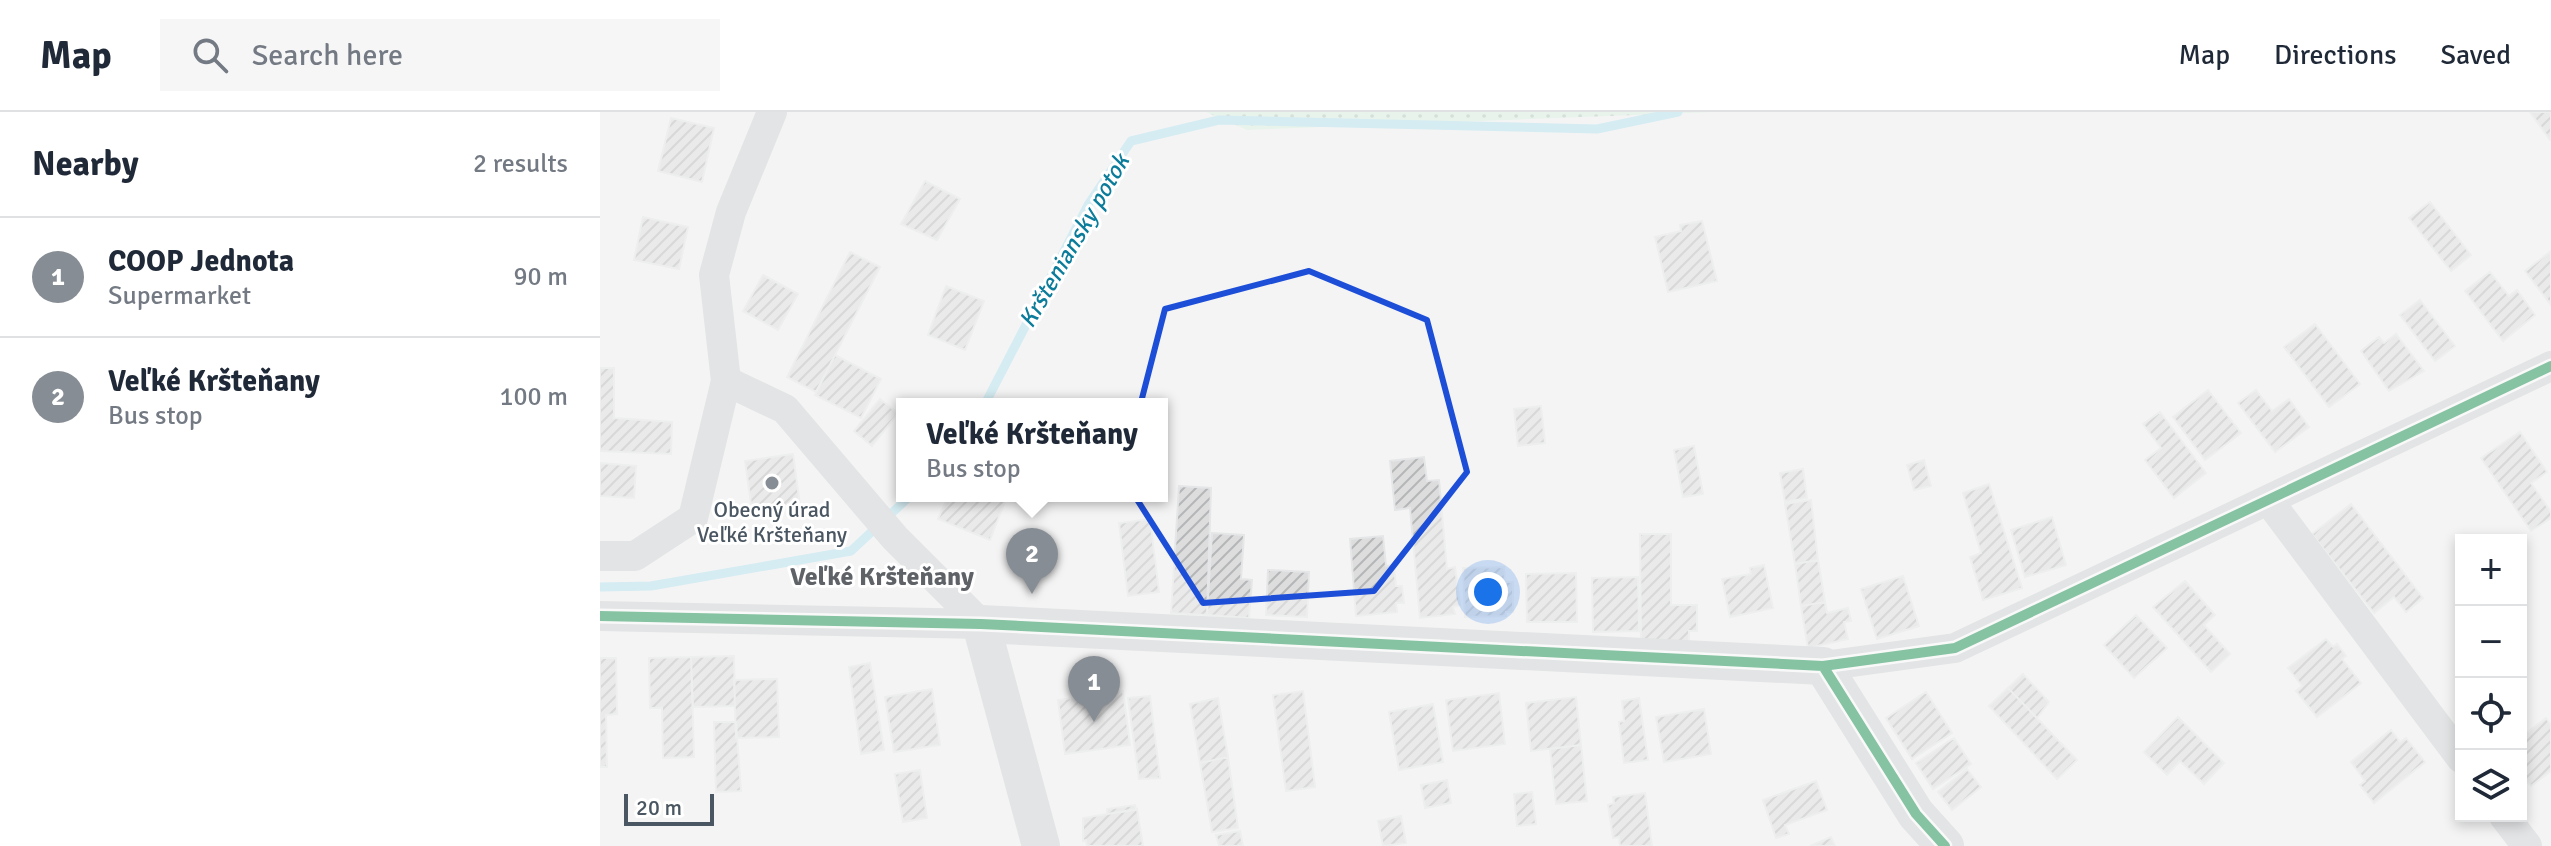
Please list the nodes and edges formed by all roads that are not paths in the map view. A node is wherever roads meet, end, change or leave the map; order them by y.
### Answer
1 (772, 112) edge
2 (2551, 366) edge
3 (726, 381) junction
4 (2269, 501) junction
5 (600, 556) edge
6 (600, 616) edge
7 (981, 624) junction
8 (1823, 666) junction
9 (2455, 750) edge
10 (2509, 822) edge
11 (1041, 846) edge
12 (1945, 846) edge
13 (2527, 846) edge

1 - 3 street
2 - 4 street
3 - 5 street
3 - 7 street
4 - 8 street
4 - 9 street
6 - 7 street
7 - 8 street
7 - 11 street
8 - 12 street
10 - 13 street

